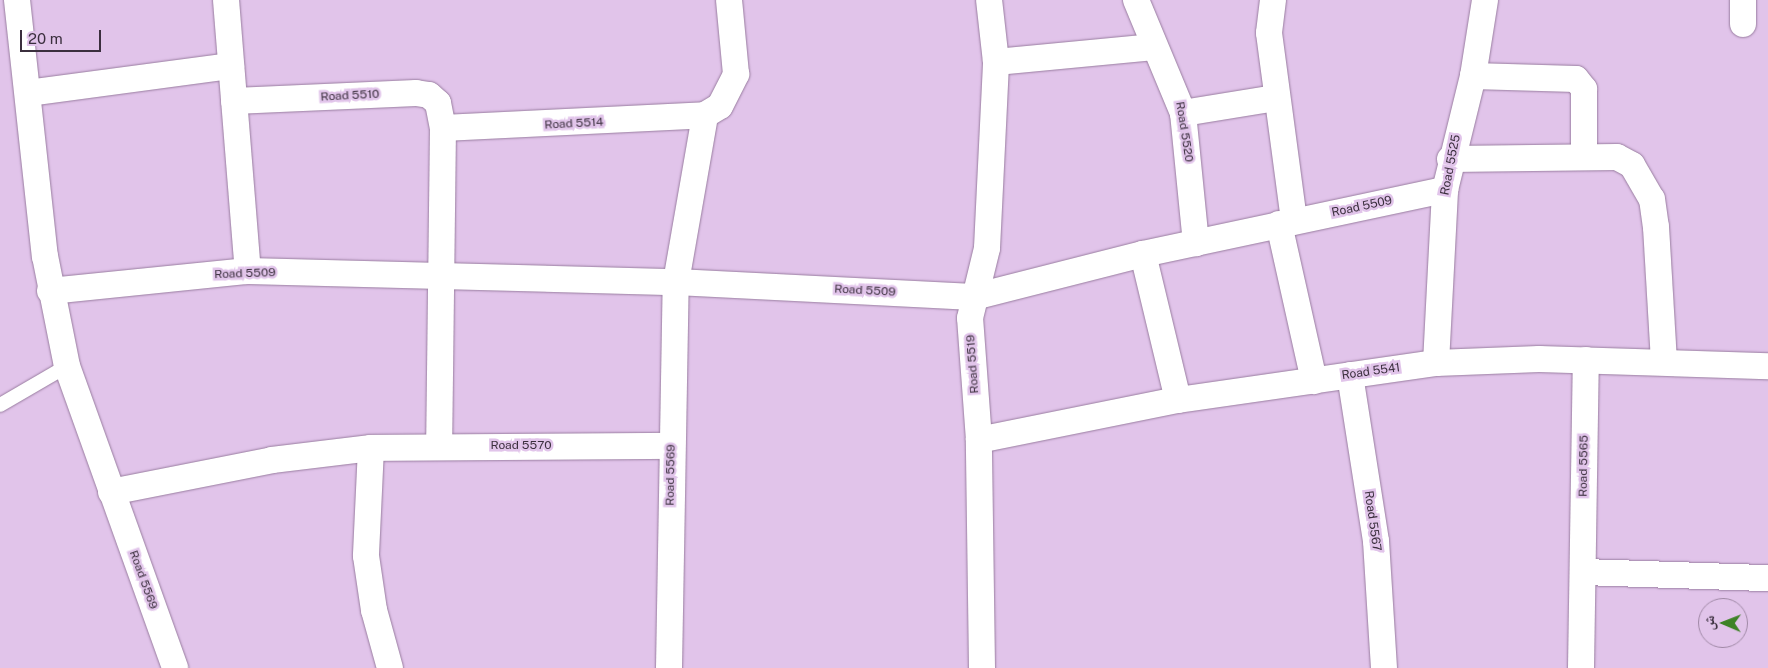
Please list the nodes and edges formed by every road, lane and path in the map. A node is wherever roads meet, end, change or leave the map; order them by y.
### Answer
1 (17, 0) edge
2 (226, 0) edge
3 (729, 0) edge
4 (989, 0) edge
5 (1136, 0) edge
6 (1273, 0) edge
7 (1485, 0) edge
8 (1154, 47) junction
9 (996, 62) junction
10 (231, 66) junction
11 (1473, 76) junction
12 (28, 93) junction
13 (1276, 98) junction
14 (234, 101) junction
15 (1183, 113) junction
16 (705, 115) junction
17 (442, 128) junction
18 (1584, 157) junction
19 (1450, 159) junction
20 (1445, 190) junction
21 (1286, 222) junction
22 (1196, 243) junction
23 (1143, 254) junction
24 (248, 272) junction
25 (442, 276) junction
26 (676, 282) junction
27 (50, 291) junction
28 (974, 297) junction
29 (1586, 360) junction
30 (1664, 361) junction
31 (1436, 364) junction
32 (67, 366) junction
33 (1768, 366) edge
34 (1350, 375) junction
35 (1314, 381) junction
36 (1178, 400) junction
37 (0, 405) edge
38 (979, 440) junction
39 (439, 446) junction
40 (671, 446) junction
41 (372, 448) junction
42 (111, 492) junction
43 (1583, 572) junction
44 (1768, 578) edge
45 (175, 668) edge
46 (390, 668) edge
47 (669, 668) edge
48 (982, 668) edge
49 (1384, 668) edge
50 (1581, 668) edge

1 - 12 street
2 - 10 street
3 - 16 street
4 - 9 street, Road 5519
5 - 8 street, Road 5520
6 - 13 street
7 - 11 street, Road 5525
8 - 9 street
8 - 15 street, Road 5520
9 - 28 street, Road 5519
10 - 12 street
10 - 14 street
11 - 18 street
11 - 19 street, Road 5525
12 - 27 street
13 - 15 street
13 - 21 street
14 - 17 street, Road 5510
14 - 24 street
15 - 22 street, Road 5520
16 - 17 street, Road 5514
16 - 26 street
17 - 25 street
18 - 19 street
18 - 30 street
19 - 20 street, Road 5525
20 - 21 street, Road 5509
20 - 31 street, Road 5525
21 - 22 street, Road 5509
21 - 35 street
22 - 23 street, Road 5509
23 - 28 street, Road 5509
23 - 36 street
24 - 25 street, Road 5509
24 - 27 street, Road 5509
25 - 26 street, Road 5509
25 - 39 street
26 - 28 street, Road 5509
26 - 40 street, Road 5569
27 - 32 street
28 - 38 street, Road 5519
29 - 30 street, Road 5541
29 - 31 street, Road 5541
29 - 43 street, Road 5565
30 - 33 street, Road 5541
31 - 34 street, Road 5541
32 - 37 lane
32 - 42 street
34 - 35 street, Road 5541
34 - 49 street, Road 5567
35 - 36 street, Road 5541
36 - 38 street, Road 5541
38 - 48 street, Road 5519
39 - 40 street, Road 5570
39 - 41 street, Road 5570
40 - 47 street, Road 5569
41 - 42 street, Road 5570
41 - 46 street
42 - 45 street, Road 5569
43 - 44 street
43 - 50 street, Road 5565

